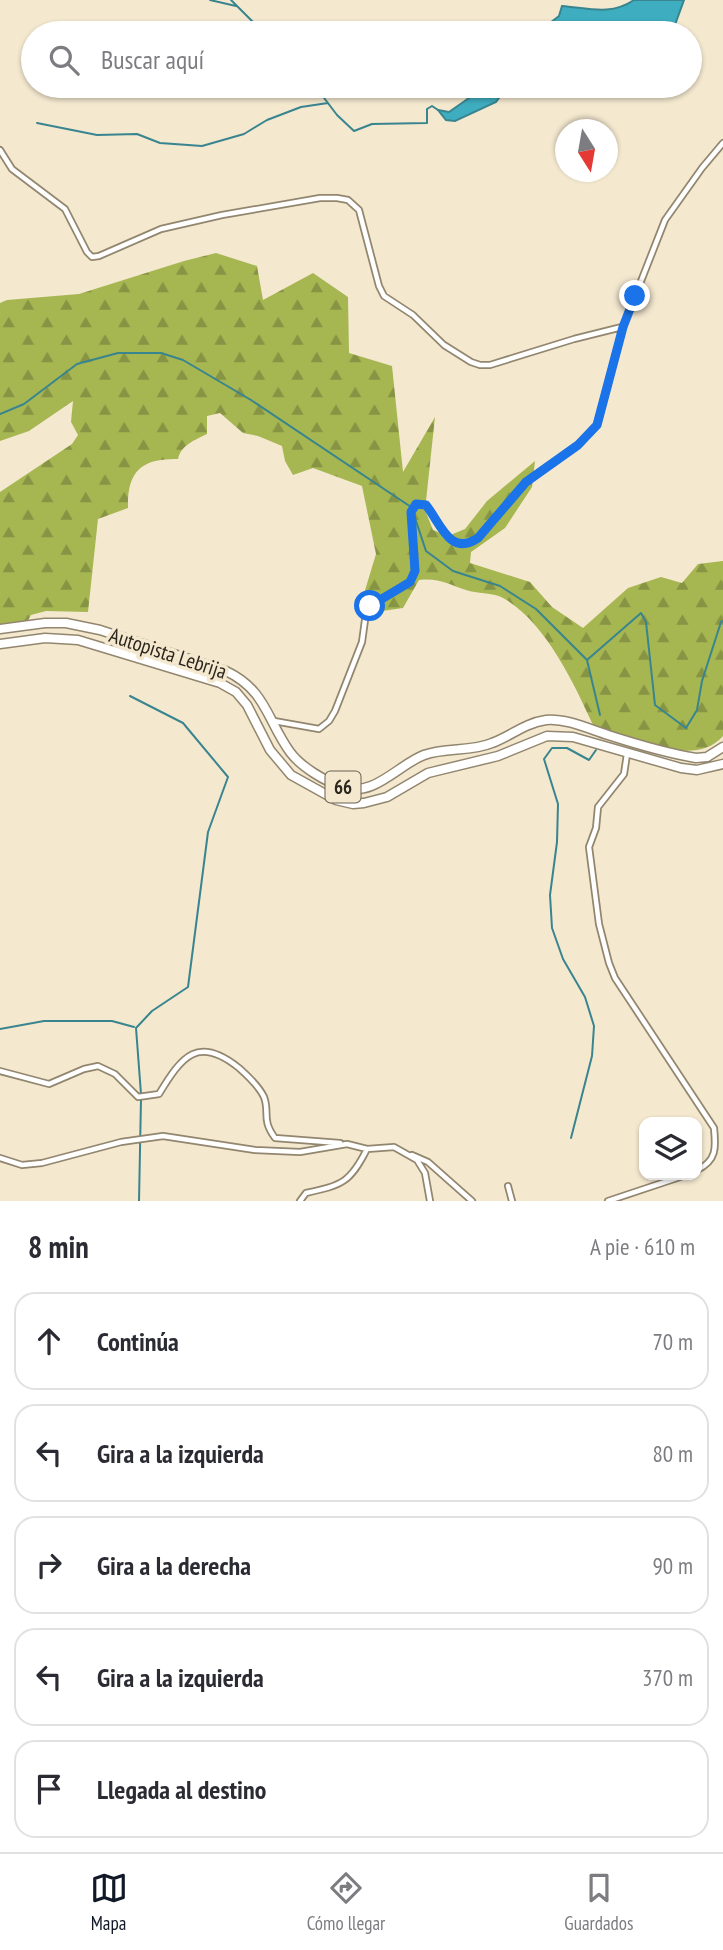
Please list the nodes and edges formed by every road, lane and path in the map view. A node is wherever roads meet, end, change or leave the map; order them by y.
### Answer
1 (723, 143) edge
2 (0, 150) edge
3 (623, 327) junction
4 (0, 629) edge
5 (0, 644) edge
6 (274, 721) junction
7 (723, 747) edge
8 (627, 754) junction
9 (723, 764) edge
10 (0, 1071) edge
11 (347, 1144) junction
12 (367, 1149) junction
13 (407, 1153) junction
14 (0, 1158) edge
15 (702, 1167) edge
16 (671, 1180) edge
17 (508, 1185) dead end
18 (300, 1201) edge
19 (430, 1201) edge
20 (472, 1201) edge
21 (512, 1201) edge
22 (608, 1201) edge

1 - 3 street
2 - 3 street
3 - 6 street
4 - 6 highway, Autopista Lebrija / 66
5 - 8 highway, Autopista Lebrija / 66
6 - 7 highway, Autopista Lebrija / 66
8 - 9 highway, Autopista Lebrija / 66
8 - 15 street
10 - 11 street
11 - 12 street
11 - 14 street
12 - 13 street
12 - 18 street
13 - 19 street
13 - 20 street
16 - 22 street
17 - 21 street

